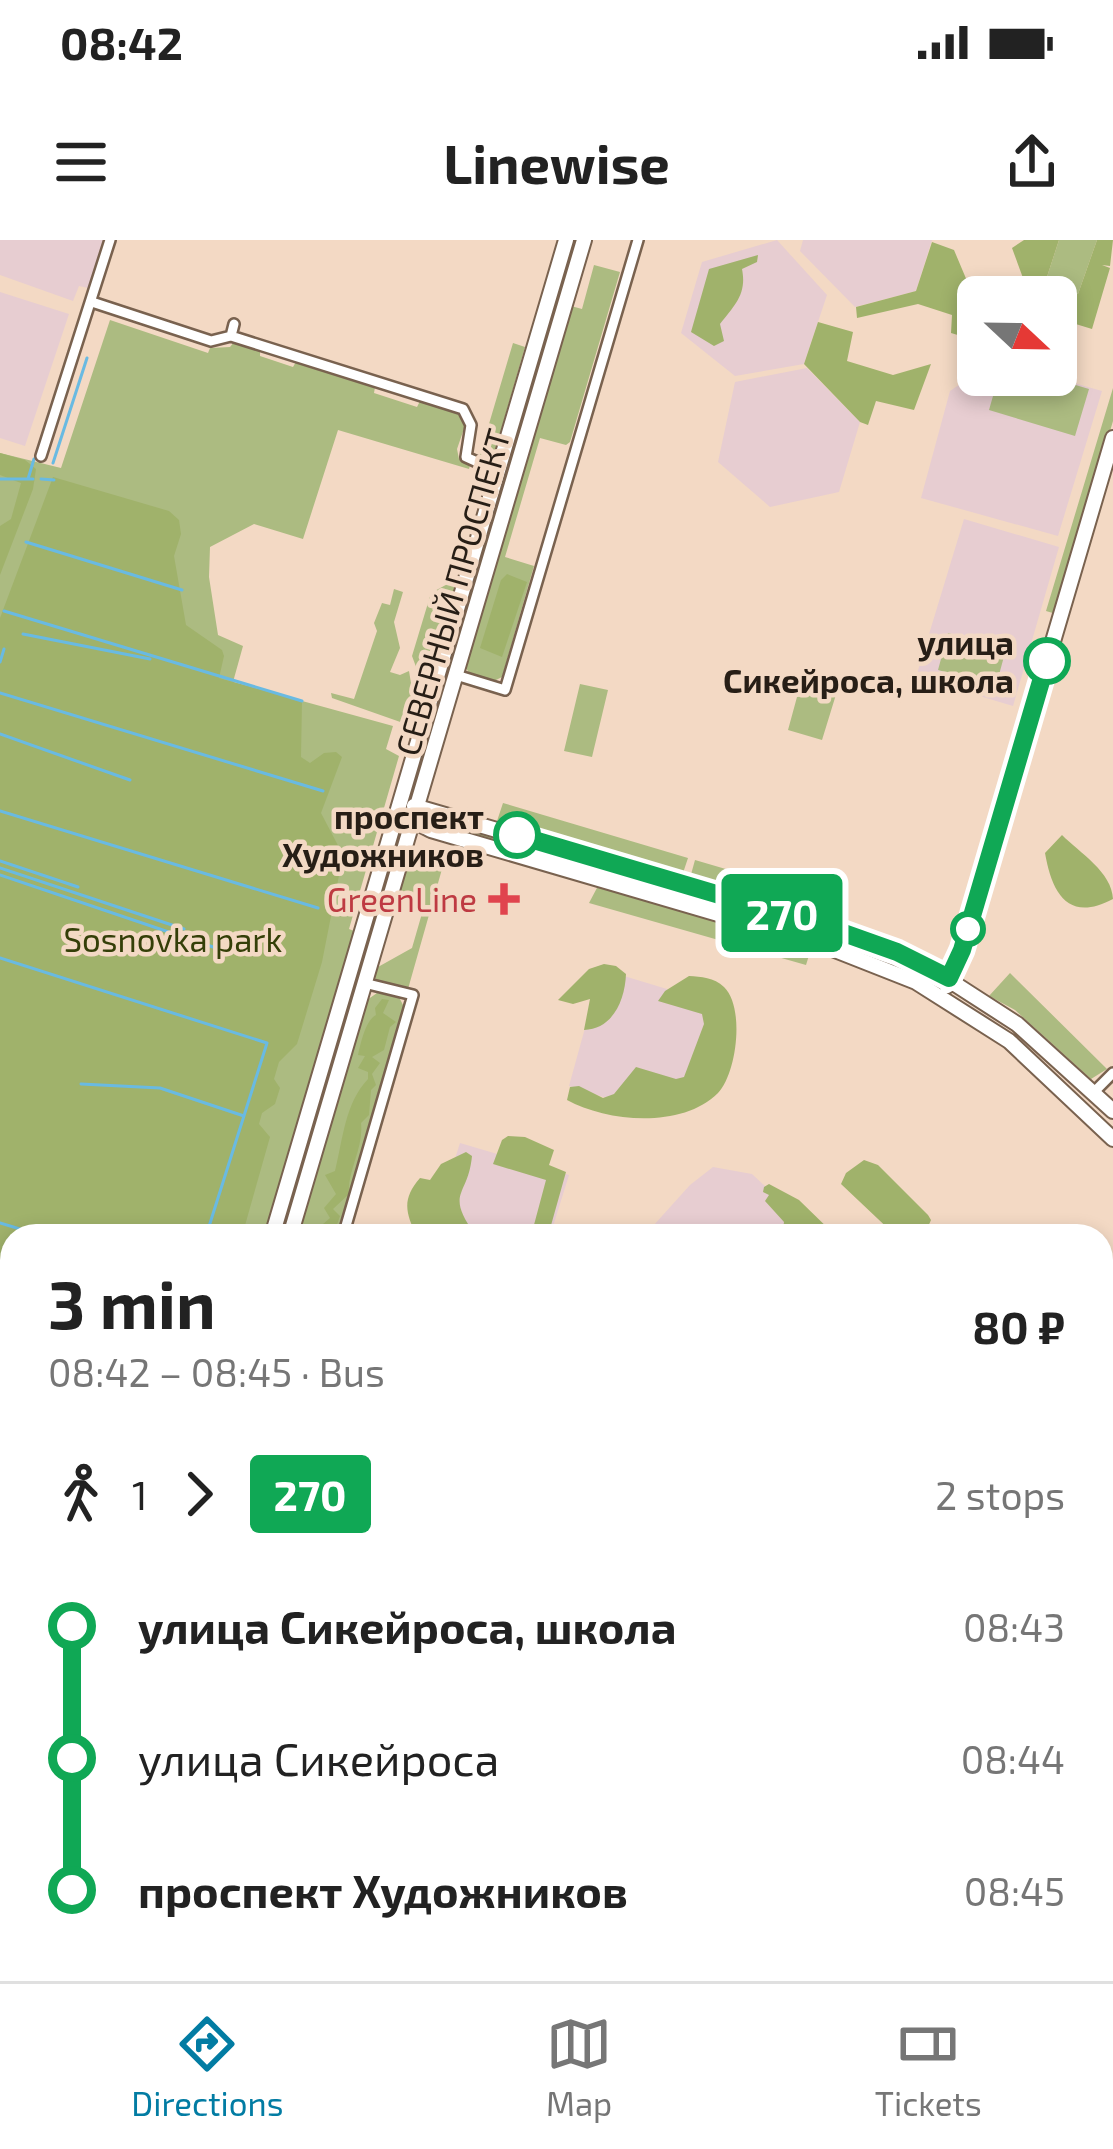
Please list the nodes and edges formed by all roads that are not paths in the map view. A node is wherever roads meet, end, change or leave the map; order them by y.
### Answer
1 (110, 240) edge
2 (566, 240) edge
3 (584, 240) edge
4 (638, 240) edge
5 (92, 302) junction
6 (234, 324) dead end
7 (231, 336) junction
8 (1113, 438) edge
9 (41, 456) dead end
10 (1113, 464) edge
11 (497, 471) junction
12 (455, 676) junction
13 (417, 805) junction
14 (397, 811) junction
15 (412, 823) junction
16 (952, 980) junction
17 (364, 982) junction
18 (944, 997) junction
19 (1113, 1073) edge
20 (1094, 1092) junction
21 (1113, 1111) edge
22 (304, 1126) junction
23 (321, 1131) junction
24 (1113, 1139) edge
25 (275, 1224) edge
26 (294, 1224) edge
27 (346, 1224) edge

1 - 5 street
2 - 11 street, СЕВЕРНЫЙ ПРОСПЕКТ
3 - 12 street, СЕВЕРНЫЙ ПРОСПЕКТ
4 - 12 street
5 - 7 street
5 - 9 street
6 - 7 street
7 - 11 street
8 - 16 street
10 - 16 street
11 - 14 street, СЕВЕРНЫЙ ПРОСПЕКТ
12 - 13 street, СЕВЕРНЫЙ ПРОСПЕКТ
13 - 14 street
13 - 15 street, СЕВЕРНЫЙ ПРОСПЕКТ
13 - 16 street
14 - 15 street
14 - 22 street, СЕВЕРНЫЙ ПРОСПЕКТ
15 - 17 street, СЕВЕРНЫЙ ПРОСПЕКТ
15 - 18 street
16 - 18 street
16 - 20 street
17 - 23 street, СЕВЕРНЫЙ ПРОСПЕКТ
17 - 27 street
18 - 24 street
19 - 20 street
20 - 21 street
22 - 23 street
22 - 25 street, СЕВЕРНЫЙ ПРОСПЕКТ
23 - 26 street, СЕВЕРНЫЙ ПРОСПЕКТ

